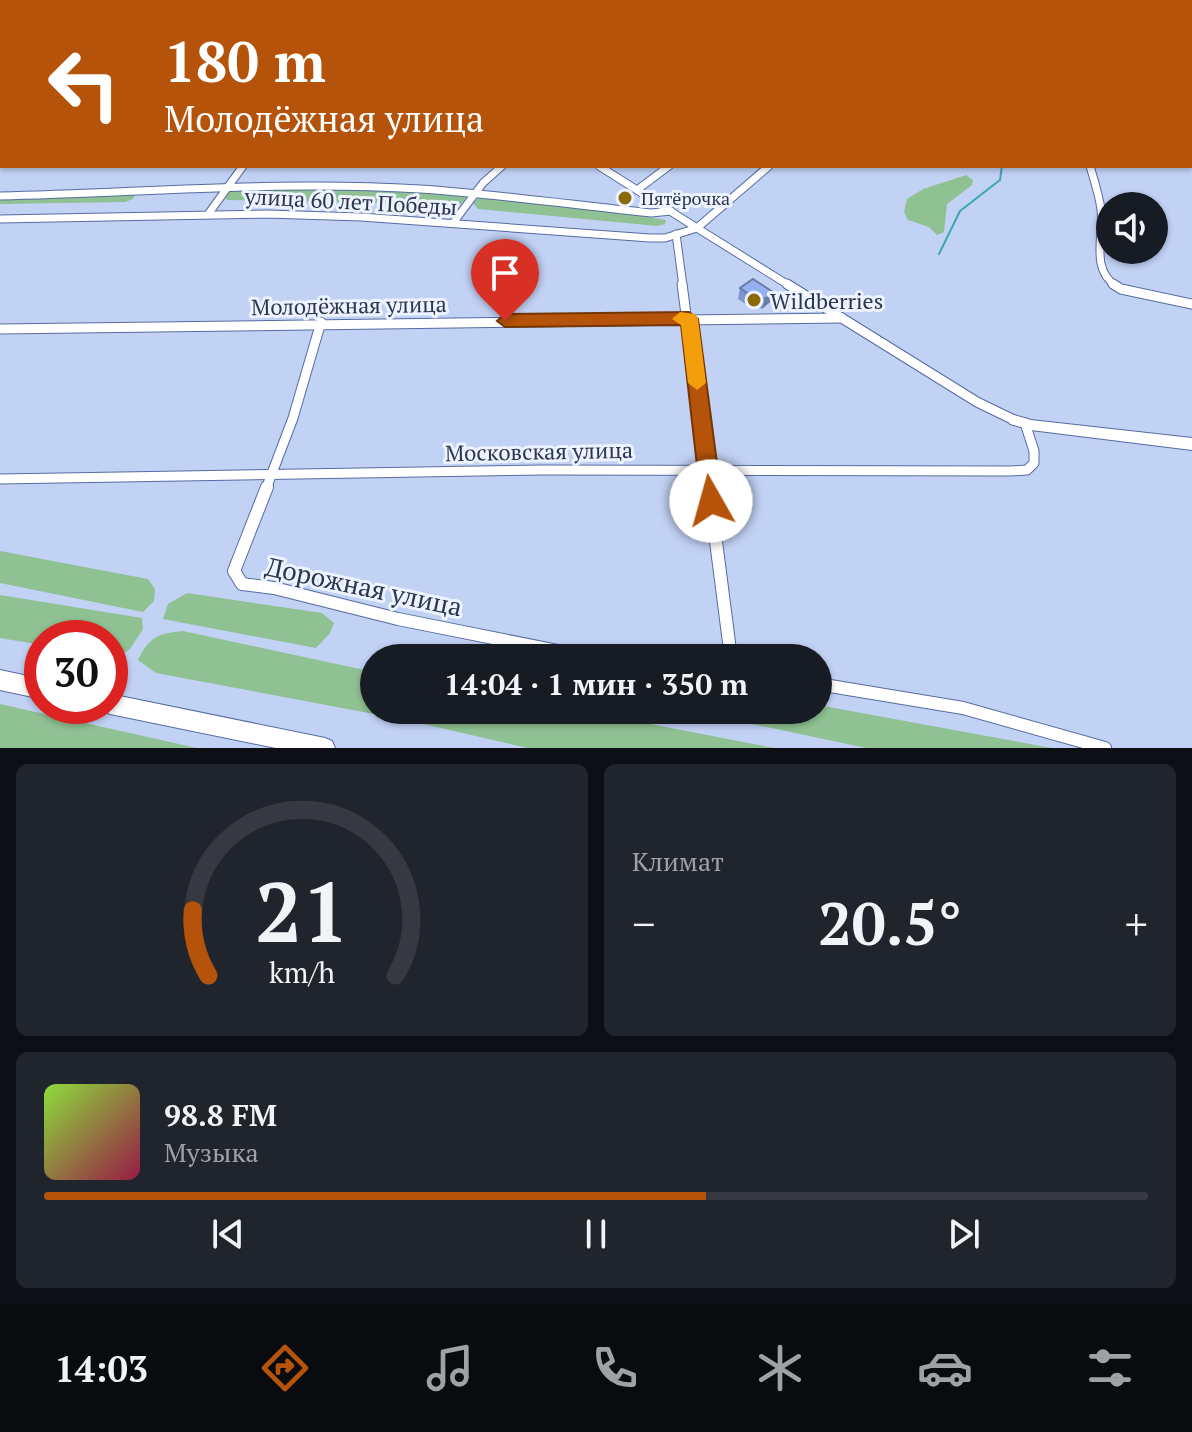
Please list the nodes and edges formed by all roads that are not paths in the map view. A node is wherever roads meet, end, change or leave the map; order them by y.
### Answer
1 (949, 0) edge
2 (962, 0) edge
3 (242, 168) edge
4 (500, 168) edge
5 (602, 168) edge
6 (666, 168) edge
7 (767, 168) edge
8 (1091, 168) edge
9 (229, 186) junction
10 (637, 190) junction
11 (474, 194) junction
12 (0, 196) edge
13 (671, 211) junction
14 (209, 213) junction
15 (0, 219) edge
16 (453, 223) junction
17 (697, 228) junction
18 (676, 234) junction
19 (1192, 304) edge
20 (842, 318) junction
21 (689, 319) junction
22 (321, 322) junction
23 (0, 329) edge
24 (1019, 422) junction
25 (1192, 444) edge
26 (707, 469) junction
27 (272, 474) junction
28 (0, 479) edge
29 (520, 644) edge
30 (729, 644) edge
31 (0, 680) edge
32 (24, 685) edge
33 (832, 686) edge
34 (128, 708) edge
35 (325, 748) edge
36 (1105, 748) edge

1 - 2 street
3 - 9 street
4 - 11 street
5 - 10 street
6 - 10 street
7 - 17 street
8 - 19 street
9 - 11 street
9 - 12 street
9 - 14 street
10 - 13 street
11 - 13 street
11 - 16 street
13 - 17 street
14 - 15 street, улица 60 лет Победы
14 - 16 street, улица 60 лет Победы
16 - 18 street, улица 60 лет Победы
17 - 18 street, улица 60 лет Победы
17 - 20 street
18 - 21 street
20 - 21 street, Молодёжная улица
20 - 24 street
21 - 22 street, Молодёжная улица
21 - 26 street
22 - 23 street, Молодёжная улица
22 - 27 street
24 - 25 street
24 - 26 street, Московская улица
26 - 27 street, Московская улица
26 - 30 street
27 - 28 street, Московская улица
27 - 29 street, Дорожная улица
31 - 32 main road
33 - 36 street
34 - 35 main road

